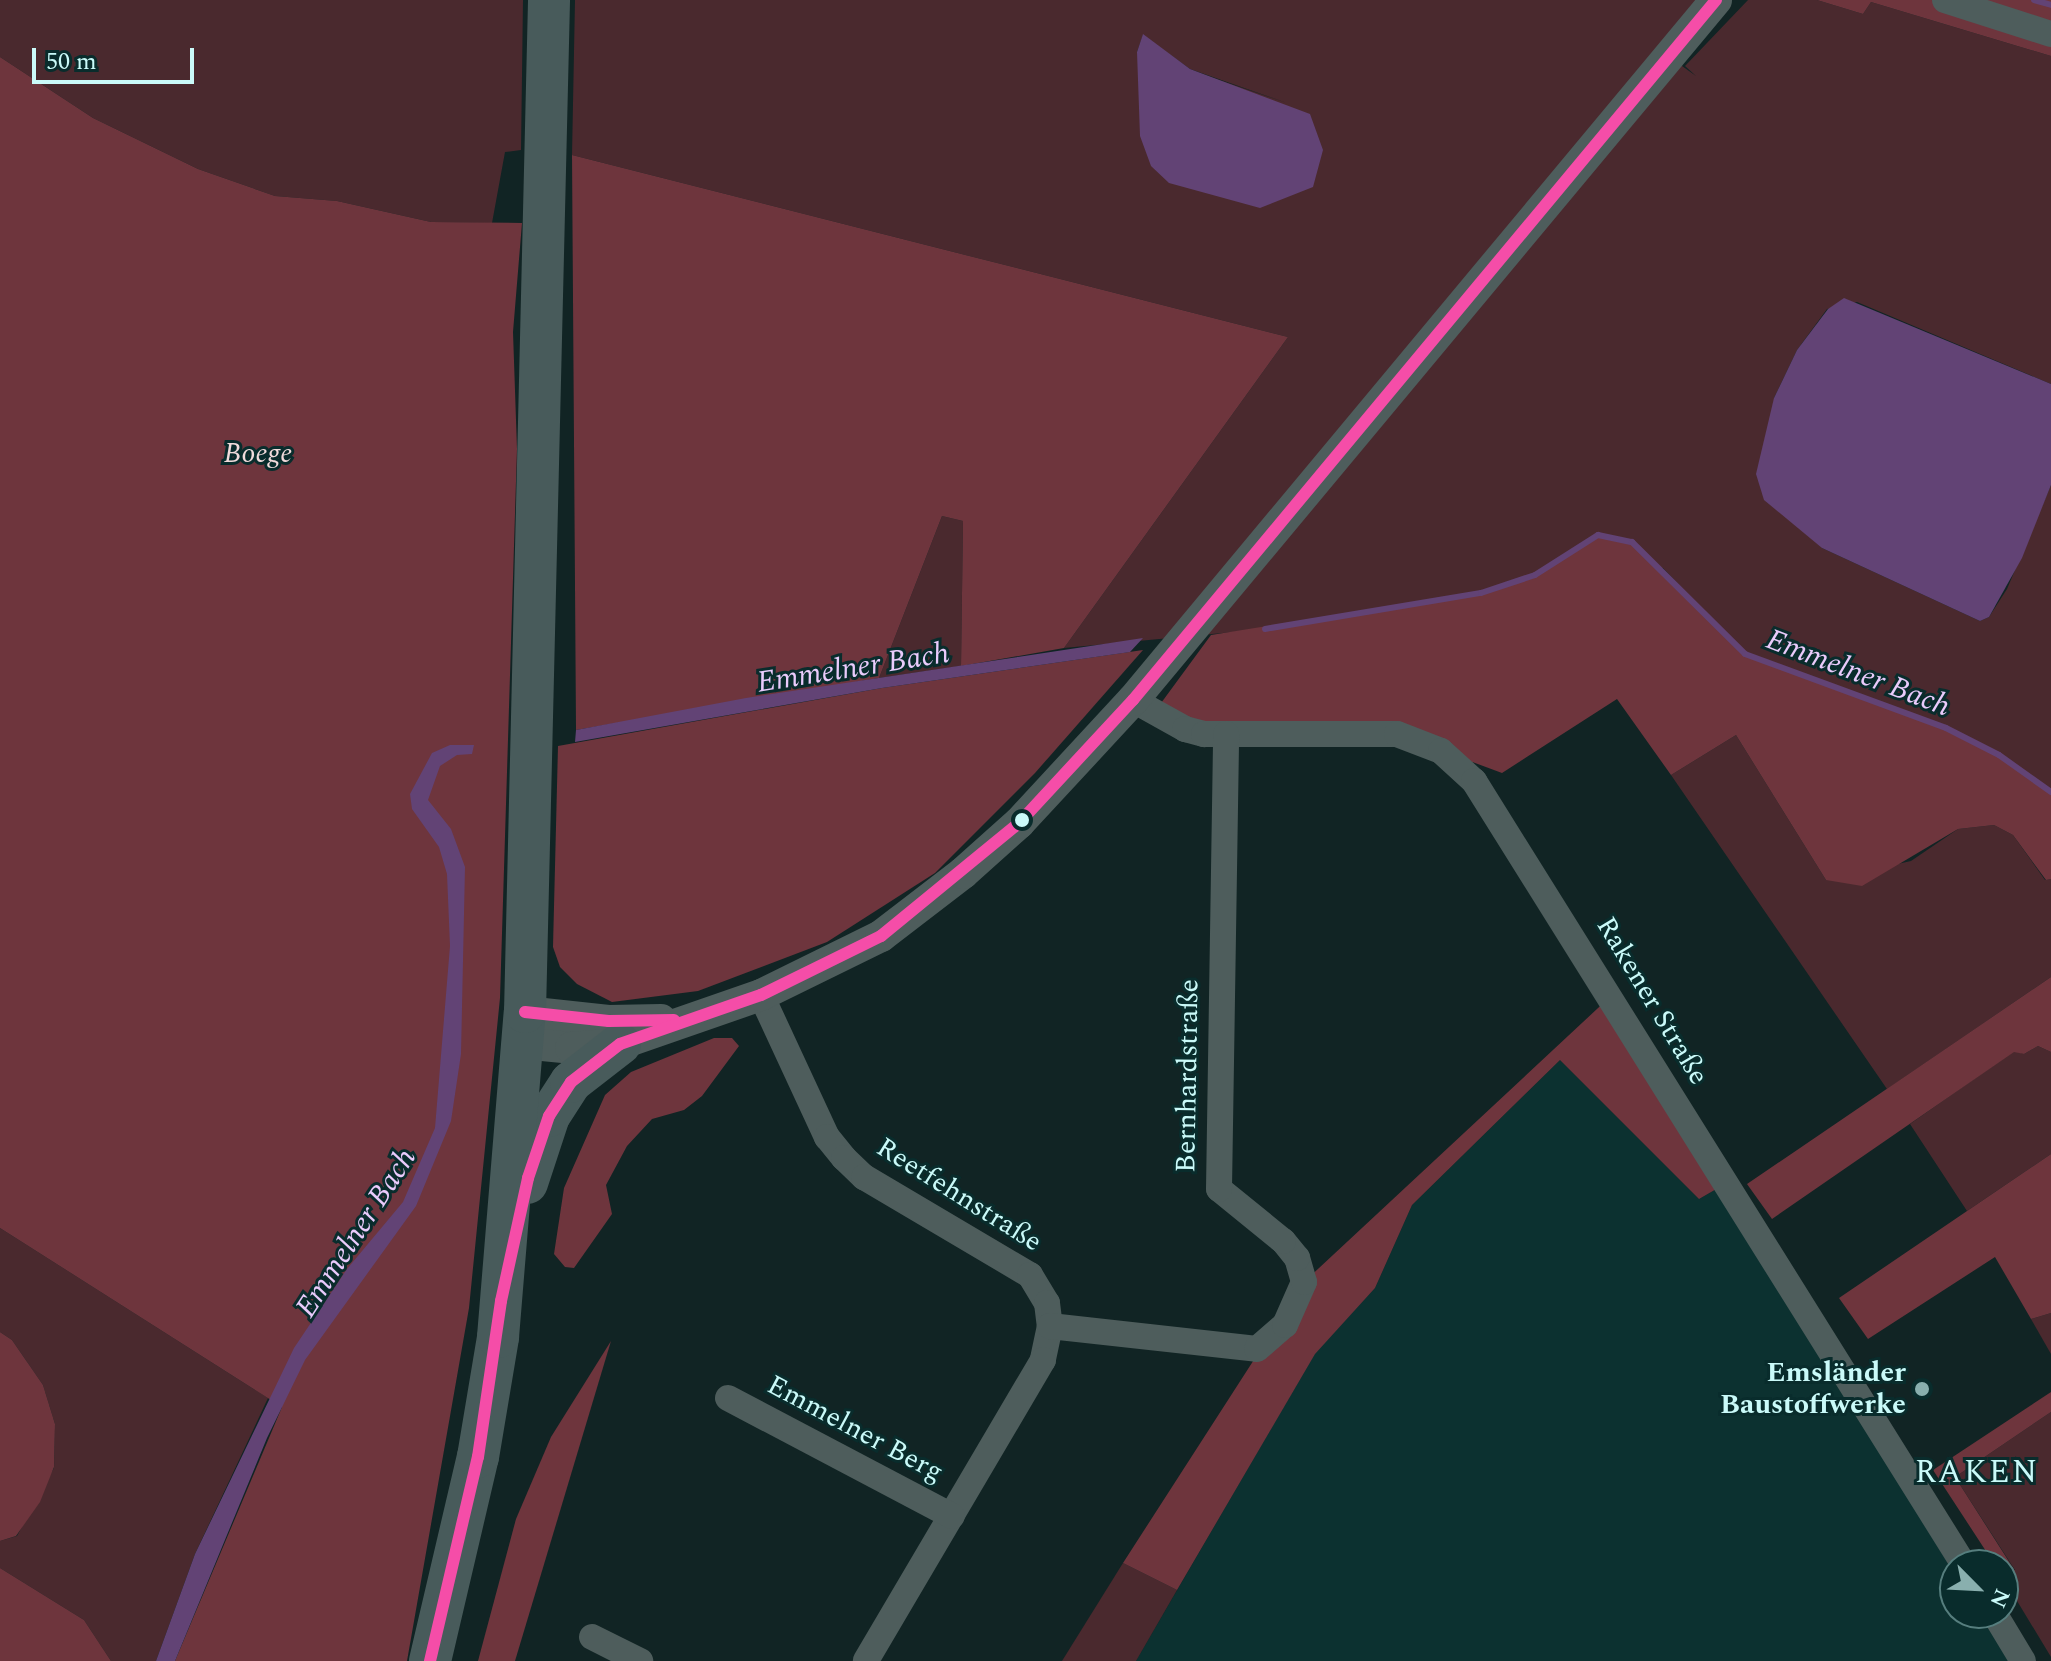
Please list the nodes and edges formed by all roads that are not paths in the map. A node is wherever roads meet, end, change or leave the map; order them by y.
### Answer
1 (549, 0) edge
2 (1716, 0) edge
3 (1945, 0) edge
4 (2051, 34) edge
5 (1133, 700) junction
6 (1226, 734) junction
7 (761, 995) junction
8 (688, 1019) junction
9 (523, 1028) junction
10 (620, 1044) junction
11 (501, 1301) junction
12 (1050, 1326) junction
13 (728, 1398) dead end
14 (952, 1516) junction
15 (1954, 1549) edge
16 (2004, 1629) edge
17 (592, 1637) dead end
18 (430, 1661) edge
19 (640, 1661) edge
20 (866, 1661) edge
21 (2023, 1661) edge

1 - 9 main road
2 - 5 street
3 - 4 street
5 - 6 street, Rakener Straße
5 - 7 street
6 - 12 street, Bernhardstraße
6 - 15 street, Rakener Straße
7 - 8 street
7 - 12 street, Reetfehnstraße
8 - 9 street
8 - 10 street
9 - 10 street
9 - 11 main road
10 - 11 main road
11 - 18 main road
12 - 14 street
13 - 14 street, Emmelner Berg
14 - 20 street
16 - 21 street
17 - 19 street

